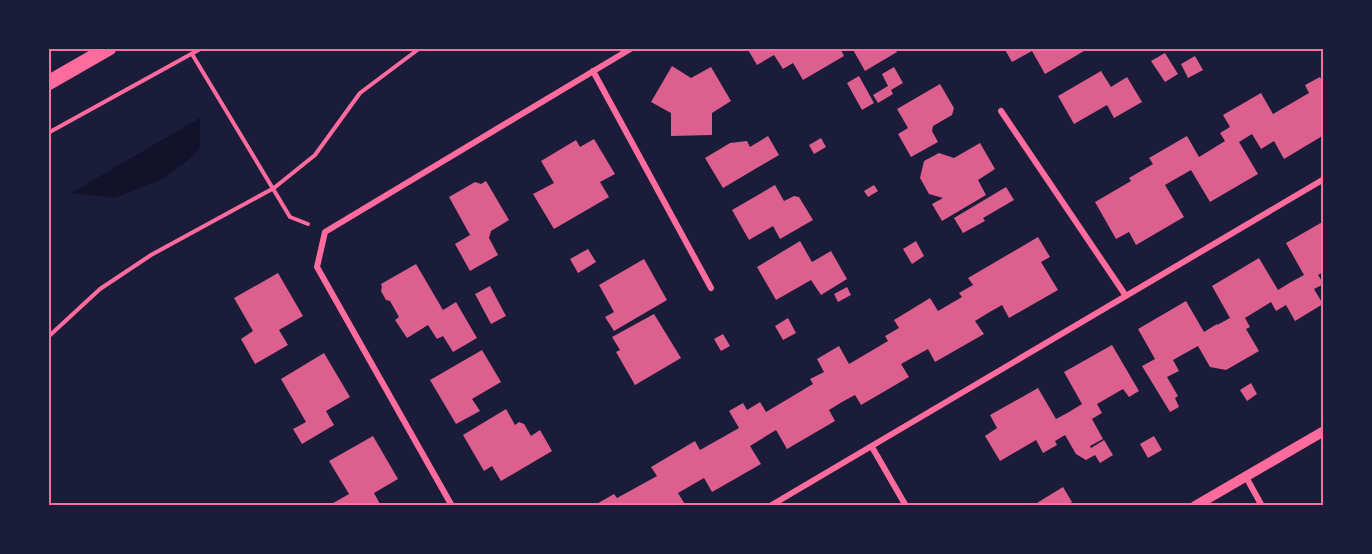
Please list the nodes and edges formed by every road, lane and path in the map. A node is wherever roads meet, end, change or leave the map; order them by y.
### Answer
1 (109, 48) edge
2 (202, 48) edge
3 (420, 48) edge
4 (632, 48) edge
5 (192, 54) junction
6 (593, 71) junction
7 (48, 83) edge
8 (1001, 111) dead end
9 (48, 133) edge
10 (1324, 179) edge
11 (274, 188) junction
12 (326, 232) junction
13 (711, 288) dead end
14 (1126, 296) junction
15 (48, 337) edge
16 (1324, 430) edge
17 (872, 447) junction
18 (1246, 477) junction
19 (452, 506) edge
20 (770, 506) edge
21 (906, 506) edge
22 (1195, 506) edge
23 (1262, 506) edge

1 - 7 main road
2 - 5 path
3 - 11 path
4 - 6 street
5 - 9 path
5 - 11 path
6 - 12 street
6 - 13 street
8 - 14 street
10 - 14 street
11 - 12 path
11 - 15 path
12 - 19 street
14 - 17 street
16 - 18 street
17 - 20 street
17 - 21 street
18 - 22 street
18 - 23 street

